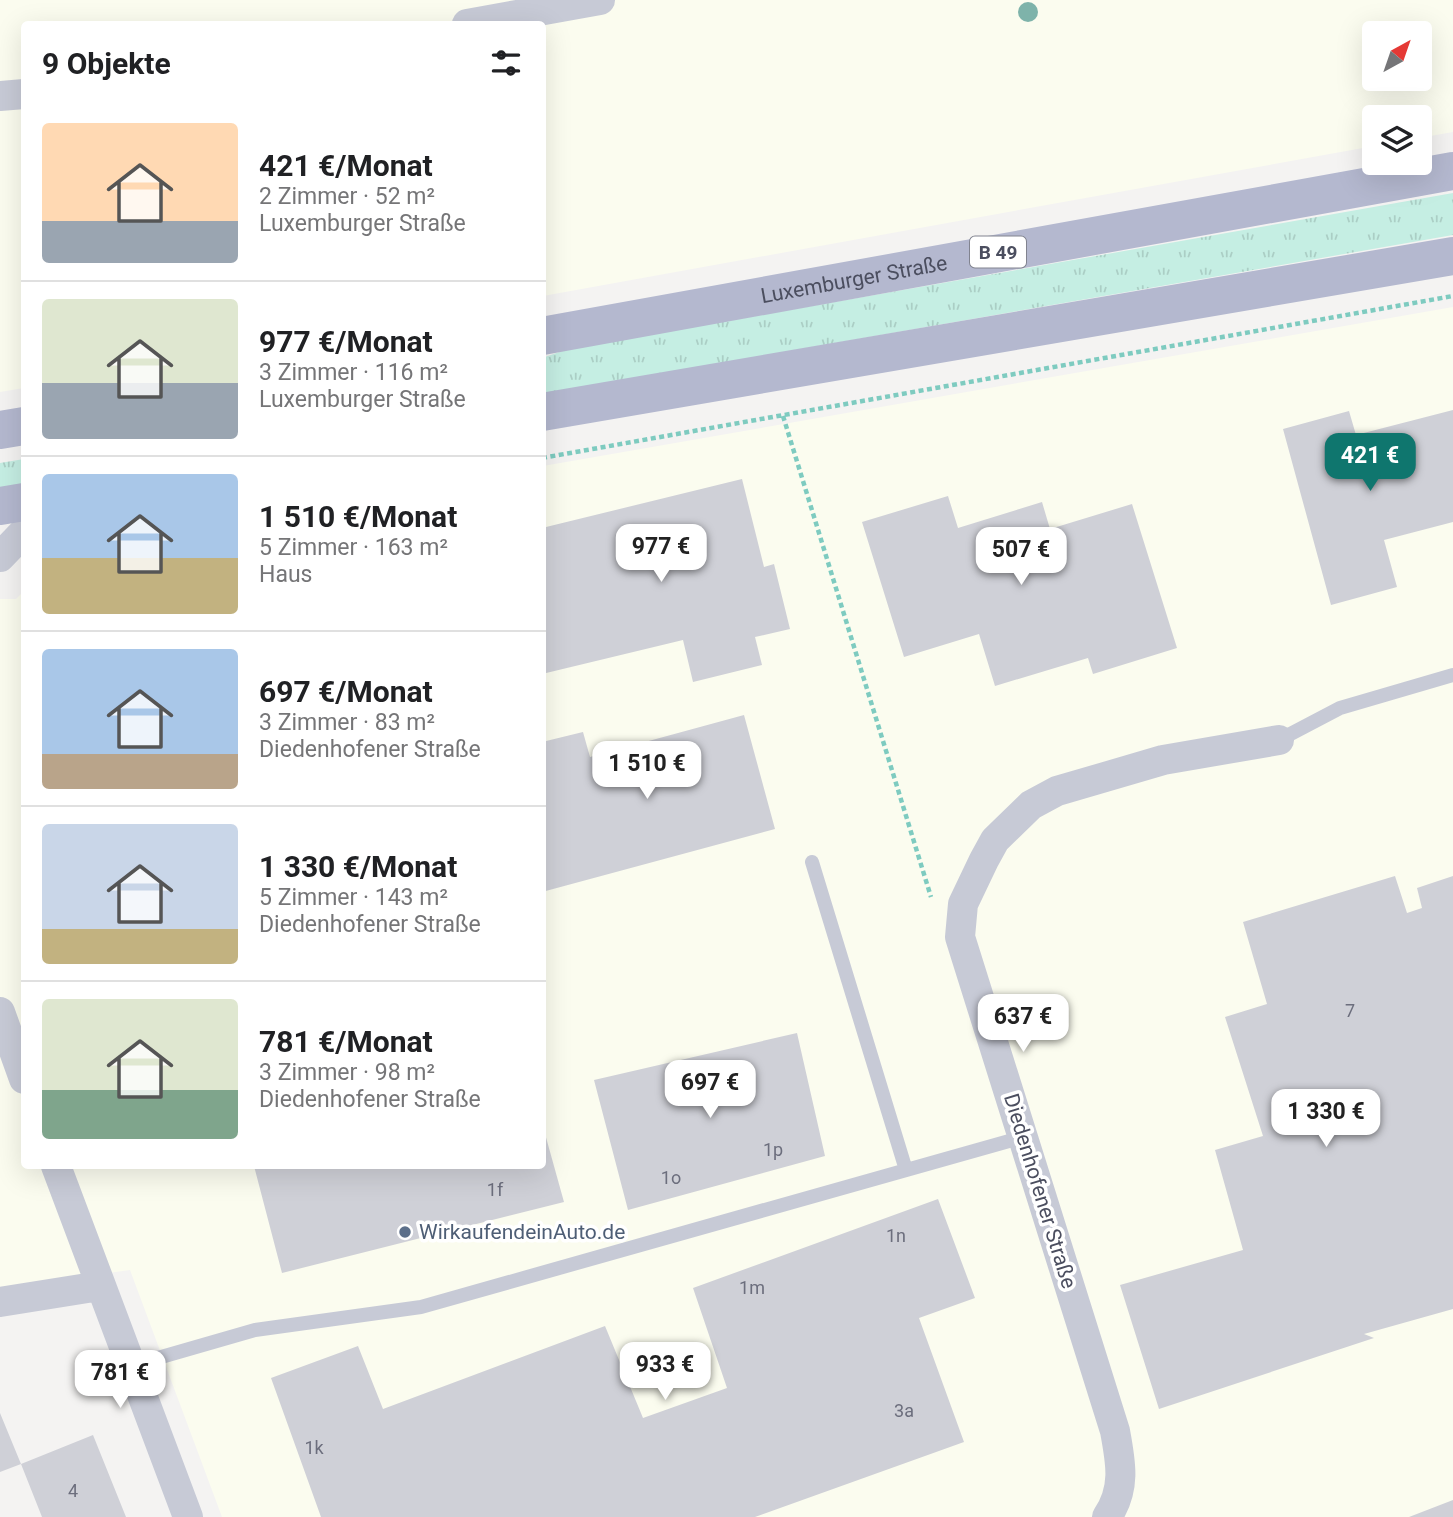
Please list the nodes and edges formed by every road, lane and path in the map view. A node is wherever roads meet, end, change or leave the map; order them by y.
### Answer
1 (600, 0) edge
2 (484, 21) edge
3 (21, 94) edge
4 (0, 96) edge
5 (1453, 171) edge
6 (1453, 257) edge
7 (1453, 296) edge
8 (546, 335) edge
9 (546, 411) edge
10 (783, 416) junction
11 (21, 426) edge
12 (0, 430) edge
13 (546, 457) edge
14 (21, 502) edge
15 (0, 506) edge
16 (21, 535) edge
17 (0, 557) edge
18 (1453, 675) edge
19 (1279, 740) joint
20 (813, 862) dead end
21 (960, 937) junction
22 (0, 1012) edge
23 (21, 1071) edge
24 (1023, 1136) junction
25 (57, 1169) edge
26 (906, 1170) junction
27 (100, 1286) junction
28 (0, 1302) edge
29 (130, 1366) junction
30 (188, 1517) edge
31 (1107, 1517) edge

1 - 2 street
3 - 4 street
5 - 8 main road, Luxemburger Straße / B 49
6 - 9 main road
7 - 10 path
10 - 13 path
10 - 21 path
11 - 12 main road
14 - 15 main road
16 - 17 street
18 - 19 lane
19 - 21 street, Diedenhofener Straße
20 - 26 lane
21 - 24 street, Diedenhofener Straße
22 - 23 street
24 - 26 lane
24 - 31 street, Diedenhofener Straße
25 - 27 street
26 - 29 lane
27 - 28 street
27 - 29 street
29 - 30 street

